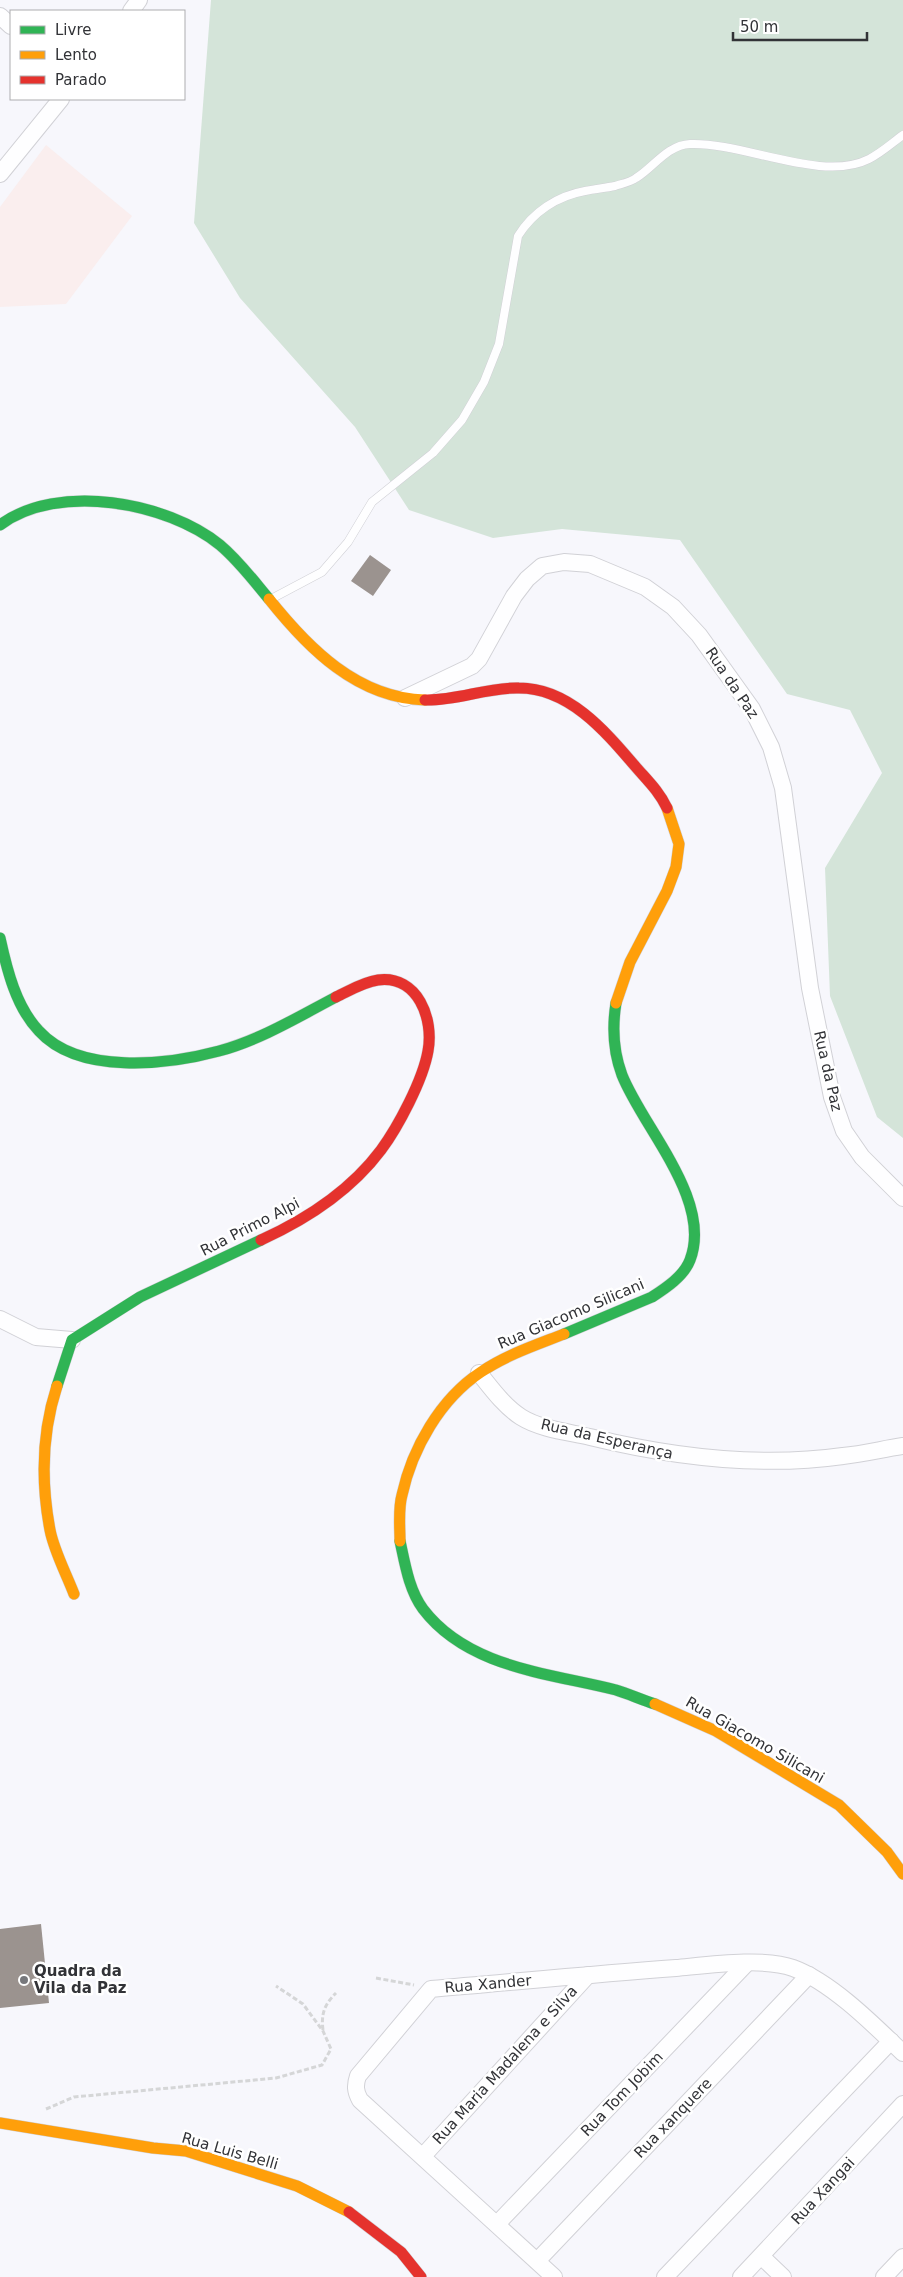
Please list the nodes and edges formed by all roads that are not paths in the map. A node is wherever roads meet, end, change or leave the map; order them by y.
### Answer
1 (0, 16) edge
2 (10, 25) edge
3 (60, 100) edge
4 (903, 134) edge
5 (0, 174) edge
6 (4, 518) edge
7 (269, 600) junction
8 (405, 698) junction
9 (0, 938) edge
10 (903, 1198) edge
11 (0, 1319) edge
12 (72, 1340) junction
13 (479, 1373) junction
14 (903, 1446) edge
15 (74, 1594) dead end
16 (903, 1874) edge
17 (747, 1963) junction
18 (588, 1975) junction
19 (810, 1975) junction
20 (897, 2047) edge
21 (903, 2104) edge
22 (0, 2123) edge
23 (423, 2156) junction
24 (496, 2224) junction
25 (762, 2257) junction
26 (903, 2257) edge
27 (537, 2261) junction
28 (421, 2277) edge
29 (554, 2277) edge
30 (665, 2277) edge
31 (741, 2277) edge
32 (783, 2277) edge
33 (884, 2277) edge

1 - 2 street
3 - 5 street
4 - 7 lane
6 - 7 street, Rua Giacomo Silicani
7 - 8 street, Rua Giacomo Silicani
8 - 10 street, Rua da Paz
8 - 13 street, Rua Giacomo Silicani
9 - 12 street, Rua Primo Alpi
11 - 12 street
12 - 15 street
13 - 14 street, Rua da Esperança
13 - 16 street, Rua Giacomo Silicani
17 - 18 street, Rua Xander
17 - 19 street, Rua Xander
17 - 24 street, Rua Tom Jobim
18 - 23 street, Rua Maria Madalena e Silva
18 - 23 street, Rua Xander
19 - 20 street, Rua Xander
19 - 27 street, Rua xanquere
20 - 30 street, Rua Xander
21 - 25 street, Rua Xangai
22 - 28 street, Rua Luis Belli
23 - 24 street, Rua Xander
24 - 27 street, Rua Xander
25 - 31 street, Rua Xangai
25 - 32 street
26 - 33 street
27 - 29 street, Rua Xander

